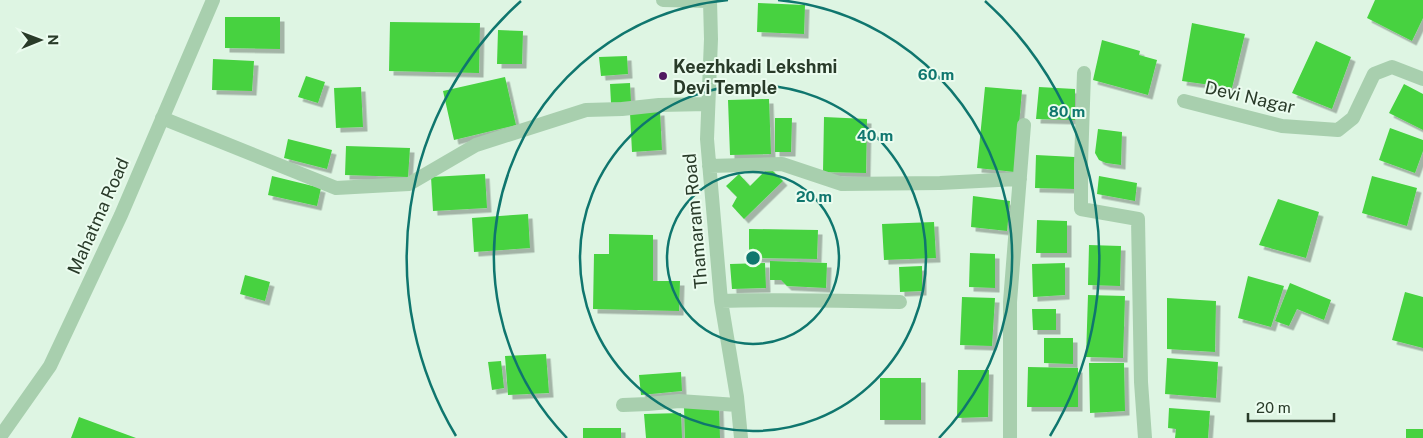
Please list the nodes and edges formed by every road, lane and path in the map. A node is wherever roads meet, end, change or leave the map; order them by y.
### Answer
1 (213, 0) edge
2 (663, 0) edge
3 (710, 1) edge
4 (1084, 73) dead end
5 (1423, 79) edge
6 (1184, 101) dead end
7 (708, 104) junction
8 (162, 118) junction
9 (1024, 125) dead end
10 (709, 166) junction
11 (1020, 179) junction
12 (721, 301) junction
13 (900, 302) dead end
14 (623, 405) dead end
15 (738, 405) junction
16 (0, 437) edge
17 (741, 438) edge
18 (1010, 438) edge
19 (1145, 438) edge

1 - 8 street, Mahatma Road
2 - 3 street
3 - 7 street, Thamaram Road
4 - 19 street
5 - 6 street, Devi Nagar
7 - 8 street
7 - 10 street, Thamaram Road
8 - 16 street, Mahatma Road
9 - 11 street
10 - 11 street
10 - 12 street, Thamaram Road
11 - 18 street
12 - 13 street
12 - 15 street, Thamaram Road
14 - 15 street
15 - 17 street, Thamaram Road

